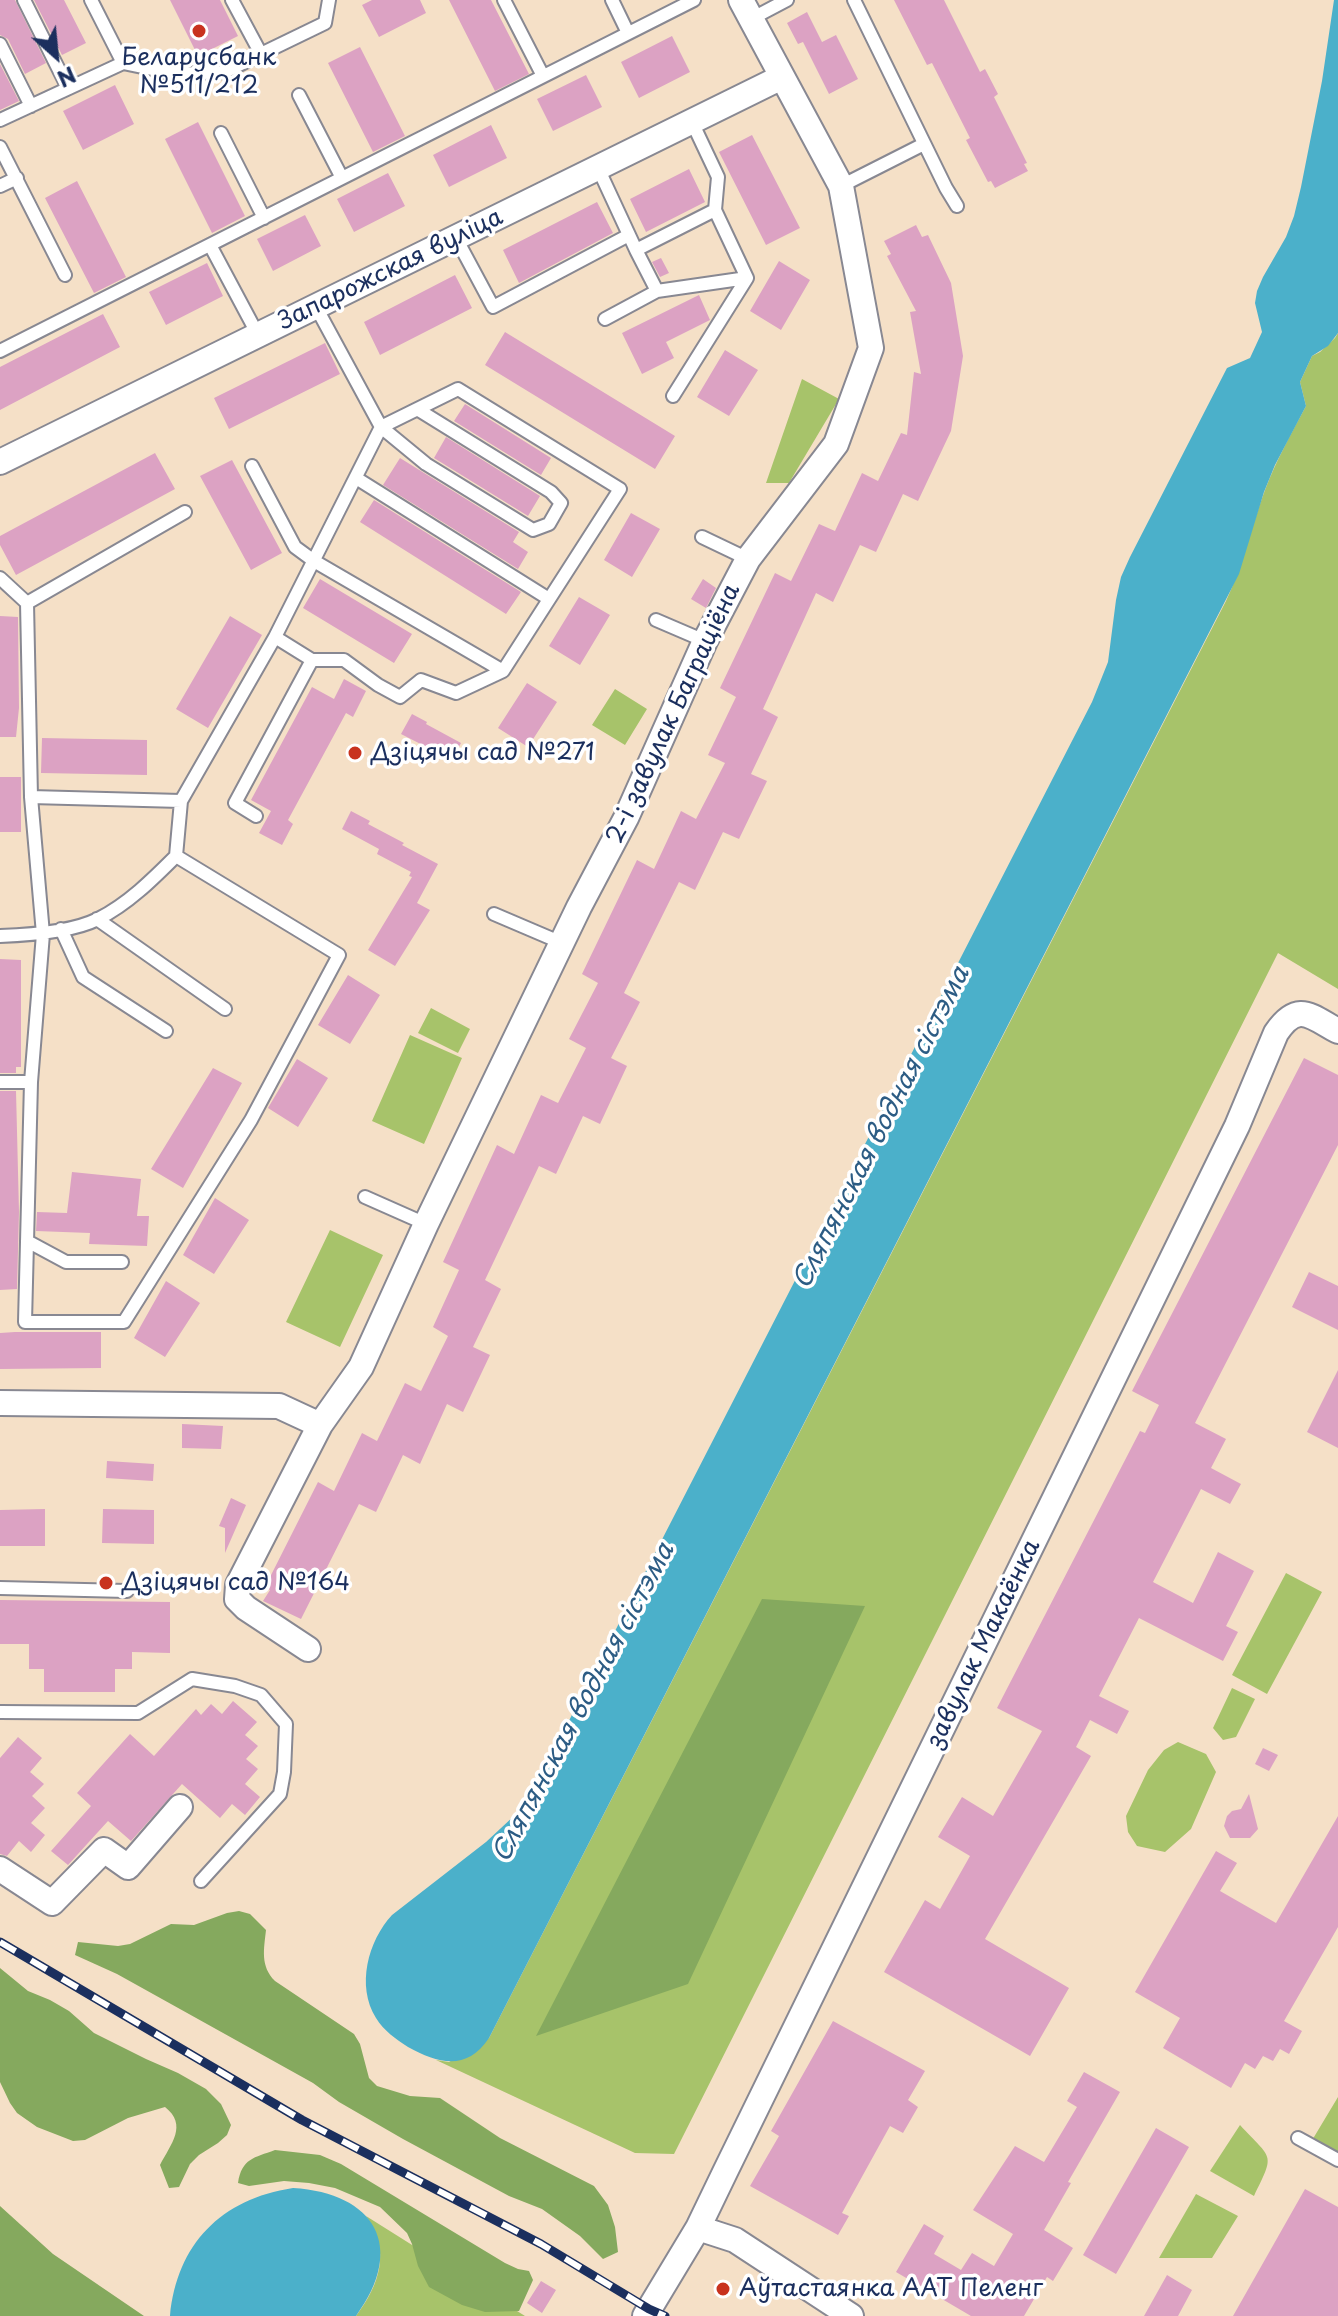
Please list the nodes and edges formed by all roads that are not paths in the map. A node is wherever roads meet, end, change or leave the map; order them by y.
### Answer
1 (24, 0) edge
2 (91, 0) edge
3 (232, 0) edge
4 (329, 0) edge
5 (504, 0) edge
6 (612, 0) edge
7 (694, 0) edge
8 (787, 0) edge
9 (854, 0) edge
10 (746, 9) edge
11 (628, 33) junction
12 (0, 44) edge
13 (261, 54) junction
14 (123, 63) junction
15 (543, 76) junction
16 (782, 77) junction
17 (68, 88) junction
18 (299, 95) dead end
19 (31, 106) junction
20 (0, 120) edge
21 (692, 122) junction
22 (221, 133) dead end
23 (924, 144) junction
24 (0, 147) edge
25 (598, 168) junction
26 (17, 178) junction
27 (342, 178) junction
28 (0, 186) edge
29 (841, 186) junction
30 (957, 206) dead end
31 (715, 210) junction
32 (264, 218) junction
33 (629, 235) junction
34 (456, 238) junction
35 (210, 245) junction
36 (636, 250) junction
37 (65, 275) dead end
38 (747, 278) junction
39 (657, 291) junction
40 (316, 307) junction
41 (605, 319) dead end
42 (258, 335) junction
43 (0, 351) edge
44 (673, 396) dead end
45 (417, 409) junction
46 (381, 427) junction
47 (0, 462) edge
48 (252, 466) dead end
49 (356, 478) junction
50 (185, 512) dead end
51 (702, 537) dead end
52 (748, 559) junction
53 (314, 561) junction
54 (0, 578) edge
55 (549, 599) junction
56 (27, 603) junction
57 (656, 620) dead end
58 (275, 637) junction
59 (705, 641) junction
60 (312, 660) junction
61 (503, 671) junction
62 (31, 797) junction
63 (181, 801) junction
64 (256, 816) dead end
65 (176, 856) junction
66 (494, 914) dead end
67 (97, 919) junction
68 (61, 929) junction
69 (43, 934) junction
70 (0, 936) edge
71 (562, 943) junction
72 (225, 1009) dead end
73 (166, 1031) dead end
74 (1338, 1031) edge
75 (0, 1082) edge
76 (31, 1082) junction
77 (365, 1197) dead end
78 (426, 1224) junction
79 (27, 1241) junction
80 (122, 1262) dead end
81 (0, 1403) edge
82 (320, 1425) junction
83 (0, 1588) edge
84 (127, 1591) dead end
85 (308, 1649) dead end
86 (0, 1712) edge
87 (180, 1807) dead end
88 (0, 1869) edge
89 (201, 1881) dead end
90 (1298, 2138) dead end
91 (1338, 2160) edge
92 (698, 2228) junction
93 (645, 2316) edge
94 (851, 2316) edge

1 - 17 lane
2 - 14 lane
3 - 13 lane
4 - 13 lane
5 - 15 lane
6 - 11 lane
7 - 11 lane
8 - 10 lane
9 - 23 lane
10 - 16 street, 2-і завулак Баграціёна
11 - 15 lane
12 - 19 lane
13 - 14 lane
14 - 17 lane
15 - 27 lane
16 - 21 street, Запарожская вуліца
16 - 29 street, 2-і завулак Баграціёна
17 - 19 lane
18 - 27 lane
19 - 20 lane
21 - 25 street, Запарожская вуліца
21 - 31 lane
22 - 32 lane
23 - 29 lane
23 - 30 lane
24 - 26 lane
25 - 33 lane
25 - 34 street, Запарожская вуліца
26 - 28 lane
26 - 37 lane
27 - 32 lane
29 - 52 street, 2-і завулак Баграціёна
31 - 36 lane
31 - 38 lane
32 - 35 lane
33 - 34 lane
33 - 36 lane
34 - 40 street, Запарожская вуліца
35 - 42 lane
35 - 43 lane
36 - 39 lane
38 - 39 lane
38 - 44 lane
39 - 41 lane
40 - 42 street, Запарожская вуліца
40 - 46 lane
42 - 47 street, Запарожская вуліца
45 - 46 lane
45 - 46 lane
45 - 55 lane
46 - 49 lane
48 - 53 lane
49 - 53 lane
49 - 55 lane
50 - 56 lane
51 - 52 lane
52 - 59 street, 2-і завулак Баграціёна
53 - 58 lane
53 - 61 lane
54 - 56 lane
55 - 61 lane
56 - 62 lane
57 - 59 lane
58 - 60 lane
58 - 63 lane
59 - 71 street, 2-і завулак Баграціёна
60 - 61 lane
60 - 64 lane
62 - 63 lane
62 - 69 lane
63 - 65 lane
65 - 67 lane
65 - 79 lane
66 - 71 lane
67 - 68 lane
67 - 72 lane
68 - 69 lane
68 - 73 lane
69 - 70 lane
69 - 76 lane
71 - 78 street, 2-і завулак Баграціёна
74 - 92 street, завулак Макаёнка
75 - 76 lane
76 - 79 lane
77 - 78 lane
78 - 82 street, 2-і завулак Баграціёна
79 - 80 lane
81 - 82 street
82 - 85 street, 2-і завулак Баграціёна
83 - 84 lane
86 - 89 lane
87 - 88 street
90 - 91 lane
92 - 93 street, завулак Макаёнка
92 - 94 street

